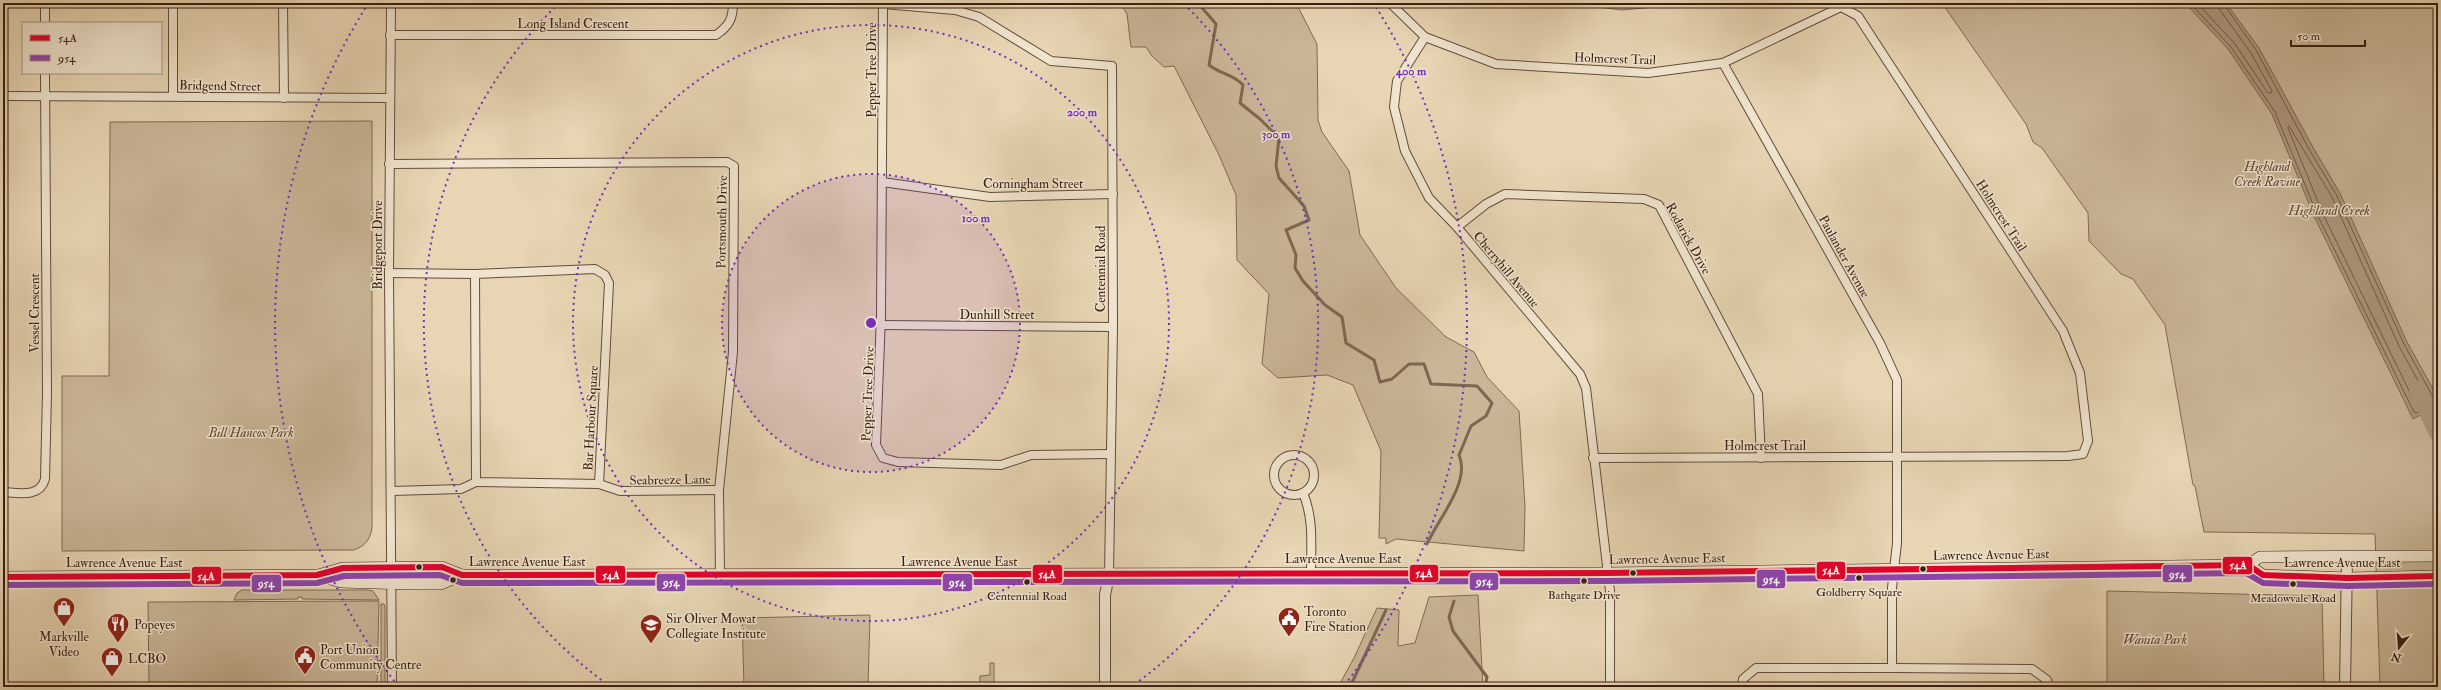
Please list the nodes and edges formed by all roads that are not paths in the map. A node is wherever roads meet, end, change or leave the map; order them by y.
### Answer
1 (45, 3) edge
2 (173, 3) edge
3 (283, 3) edge
4 (390, 3) edge
5 (733, 3) edge
6 (1390, 3) edge
7 (883, 4) edge
8 (45, 22) edge
9 (390, 35) junction
10 (1425, 37) junction
11 (1723, 63) junction
12 (45, 74) edge
13 (3, 96) edge
14 (174, 96) junction
15 (44, 97) junction
16 (284, 98) junction
17 (390, 98) junction
18 (389, 164) junction
19 (882, 182) junction
20 (1113, 194) junction
21 (1457, 227) junction
22 (389, 273) junction
23 (475, 274) junction
24 (881, 325) junction
25 (1113, 327) junction
26 (1110, 454) junction
27 (1898, 456) junction
28 (1594, 458) junction
29 (1761, 458) junction
30 (476, 482) junction
31 (599, 484) junction
32 (719, 490) junction
33 (392, 491) junction
34 (3, 492) edge
35 (1303, 493) junction
36 (2438, 556) edge
37 (2347, 557) junction
38 (2248, 565) junction
39 (392, 568) junction
40 (1895, 569) junction
41 (1311, 572) junction
42 (1608, 573) junction
43 (462, 575) junction
44 (720, 575) junction
45 (1109, 575) junction
46 (317, 576) junction
47 (2438, 576) edge
48 (3, 577) edge
49 (2348, 578) junction
50 (392, 583) junction
51 (1892, 668) junction
52 (392, 687) edge
53 (1105, 687) edge
54 (1610, 687) edge
55 (1742, 687) edge
56 (2049, 687) edge
57 (2345, 687) edge

1 - 8 street
2 - 14 street
3 - 16 street
4 - 9 street, Bridgeport Drive
5 - 9 street, Long Island Crescent
6 - 10 street, Holmcrest Trail
7 - 19 street, Pepper Tree Drive
7 - 20 street, Centennial Road
9 - 17 street, Bridgeport Drive
10 - 11 street, Holmcrest Trail
10 - 21 street, Cherryhill Avenue
11 - 27 street, Paulander Avenue
11 - 27 street, Holmcrest Trail
12 - 15 street
13 - 15 street, Bridgend Street
14 - 15 street, Bridgend Street
14 - 16 street, Bridgend Street
15 - 34 street, Vessel Crescent
16 - 17 street, Bridgend Street
17 - 18 street, Bridgeport Drive
18 - 22 street, Bridgeport Drive
18 - 32 street, Portsmouth Drive
19 - 20 street, Corningham Street
19 - 24 street, Pepper Tree Drive
20 - 25 street, Centennial Road
21 - 28 street, Cherryhill Avenue
21 - 29 street, Rodarick Drive
22 - 23 street, Bar Harbour Square
22 - 33 street, Bridgeport Drive
23 - 30 street
23 - 31 street, Bar Harbour Square
24 - 25 street, Dunhill Street
24 - 26 street, Pepper Tree Drive
25 - 26 street, Centennial Road
26 - 45 street, Centennial Road
27 - 29 street, Holmcrest Trail
27 - 40 street, Paulander Avenue
28 - 29 street, Holmcrest Trail
28 - 42 street, Cherryhill Avenue
30 - 31 street, Bar Harbour Square
30 - 33 street
31 - 32 street, Seabreeze Lane
32 - 44 street, Portsmouth Drive
33 - 39 street, Bridgeport Drive
35 - 35 street
35 - 41 street
36 - 37 main road, Lawrence Avenue East
37 - 38 main road, Lawrence Avenue East
37 - 49 street
38 - 40 main road, Lawrence Avenue East
38 - 49 main road, Lawrence Avenue East
39 - 43 main road, Lawrence Avenue East
39 - 46 main road, Lawrence Avenue East
39 - 50 street, Bridgeport Drive
40 - 42 main road, Lawrence Avenue East
40 - 51 street
41 - 42 main road, Lawrence Avenue East
41 - 45 main road, Lawrence Avenue East
42 - 54 street
43 - 44 main road, Lawrence Avenue East
43 - 50 main road, Lawrence Avenue East
44 - 45 main road, Lawrence Avenue East
45 - 53 street, Centennial Road
46 - 48 main road, Lawrence Avenue East
46 - 50 main road, Lawrence Avenue East
47 - 49 main road, Lawrence Avenue East
49 - 57 street
50 - 52 street, Bridgeport Drive
51 - 55 street
51 - 56 street

